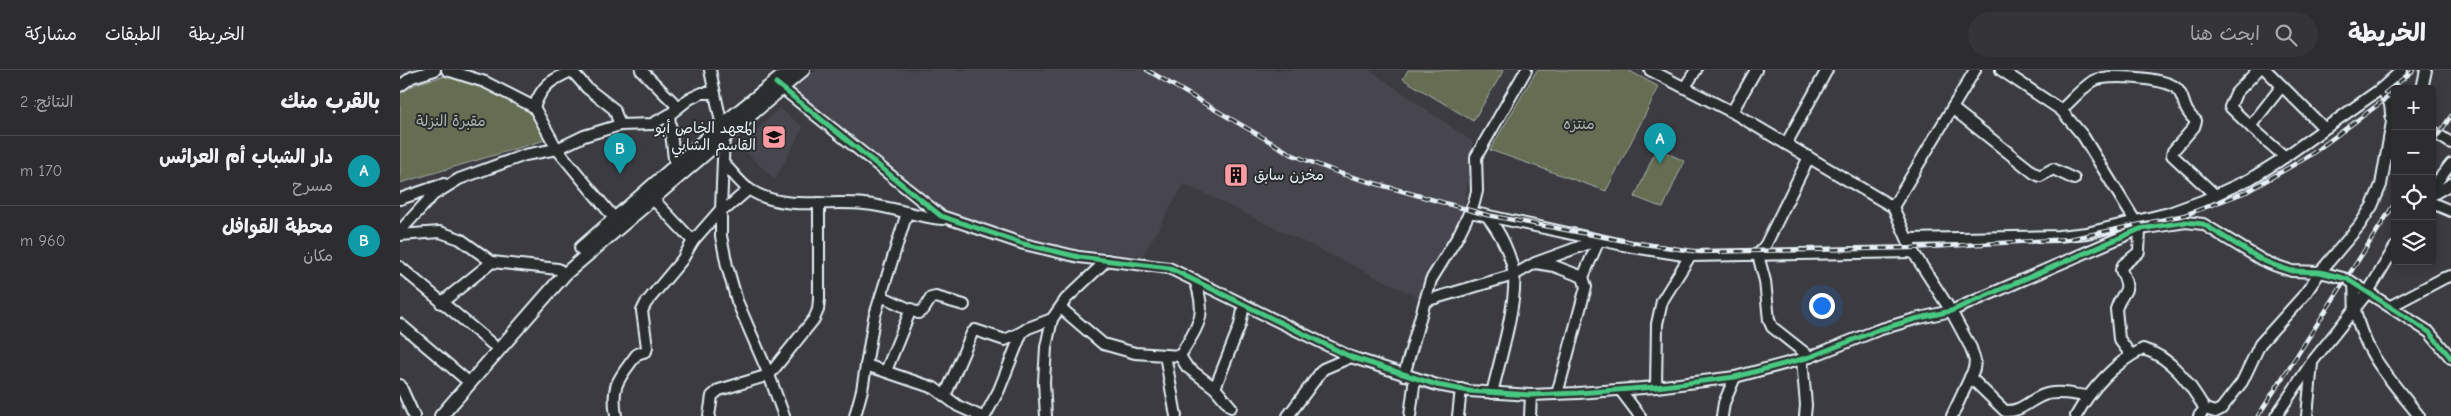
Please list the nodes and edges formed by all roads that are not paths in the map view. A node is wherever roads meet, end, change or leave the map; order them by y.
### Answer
1 (436, 70) edge
2 (447, 70) edge
3 (572, 70) edge
4 (641, 70) edge
5 (710, 70) edge
6 (790, 70) edge
7 (803, 70) edge
8 (1526, 70) edge
9 (1650, 70) edge
10 (1696, 70) edge
11 (1756, 70) edge
12 (1827, 70) edge
13 (1975, 70) edge
14 (2001, 70) edge
15 (2258, 70) edge
16 (2266, 70) edge
17 (2402, 70) edge
18 (2426, 70) edge
19 (2423, 85) edge
20 (400, 86) edge
21 (779, 86) junction
22 (2282, 86) junction
23 (1686, 87) junction
24 (2382, 88) junction
25 (713, 93) junction
26 (534, 107) junction
27 (678, 107) junction
28 (1952, 108) junction
29 (2061, 110) junction
30 (1732, 112) junction
31 (669, 115) junction
32 (620, 125) junction
33 (2252, 128) junction
34 (2324, 128) junction
35 (724, 130) junction
36 (2436, 134) edge
37 (2451, 143) edge
38 (1786, 144) junction
39 (556, 149) junction
40 (1809, 157) junction
41 (2284, 157) junction
42 (723, 163) junction
43 (2451, 164) edge
44 (675, 168) junction
45 (459, 179) junction
46 (2074, 179) dead end
47 (2436, 183) edge
48 (2451, 184) edge
49 (749, 189) junction
50 (2436, 193) edge
51 (2215, 196) junction
52 (653, 198) junction
53 (400, 199) edge
54 (820, 203) junction
55 (2436, 205) edge
56 (1893, 206) junction
57 (720, 209) junction
58 (2451, 211) edge
59 (1470, 212) junction
60 (907, 213) junction
61 (1487, 216) junction
62 (949, 219) junction
63 (618, 221) junction
64 (2138, 226) junction
65 (400, 231) edge
66 (400, 235) edge
67 (1908, 239) junction
68 (1599, 240) junction
69 (693, 242) junction
70 (1913, 252) junction
71 (1758, 254) junction
72 (2391, 254) edge
73 (1690, 256) junction
74 (1107, 260) junction
75 (492, 262) junction
76 (1535, 263) junction
77 (400, 266) edge
78 (561, 271) junction
79 (2320, 272) junction
80 (1514, 274) junction
81 (2451, 274) edge
82 (1583, 277) junction
83 (1194, 280) junction
84 (2354, 286) junction
85 (2368, 292) junction
86 (881, 296) junction
87 (1425, 301) junction
88 (441, 303) junction
89 (964, 305) dead end
90 (1244, 305) junction
91 (2391, 306) junction
92 (1060, 308) junction
93 (2355, 308) junction
94 (910, 309) junction
95 (1951, 312) junction
96 (1052, 320) junction
97 (400, 324) edge
98 (1022, 332) junction
99 (492, 344) junction
100 (1165, 355) junction
101 (2131, 355) junction
102 (1180, 356) junction
103 (1352, 357) junction
104 (1806, 358) junction
105 (2451, 358) edge
106 (2312, 362) junction
107 (866, 365) junction
108 (886, 371) junction
109 (769, 375) junction
110 (1404, 375) junction
111 (1735, 377) junction
112 (1970, 377) junction
113 (464, 378) junction
114 (1416, 378) junction
115 (400, 385) edge
116 (1216, 388) junction
117 (1656, 388) junction
118 (1461, 389) junction
119 (1621, 391) junction
120 (1492, 393) junction
121 (1557, 394) junction
122 (1531, 395) junction
123 (945, 396) junction
124 (2088, 396) junction
125 (1231, 407) dead end
126 (2202, 412) edge
127 (2002, 413) edge
128 (1045, 414) edge
129 (1956, 414) edge
130 (442, 415) edge
131 (979, 415) edge
132 (414, 416) edge
133 (616, 416) edge
134 (708, 416) edge
135 (784, 416) edge
136 (855, 416) edge
137 (1176, 416) edge
138 (1288, 416) edge
139 (1410, 416) edge
140 (1458, 416) edge
141 (1530, 416) edge
142 (1640, 416) edge
143 (1722, 416) edge
144 (1805, 416) edge
145 (2076, 416) edge
146 (2276, 416) edge
147 (2307, 416) edge
148 (2419, 416) edge

1 - 20 street
2 - 26 street
3 - 26 street
3 - 32 street
4 - 27 street
5 - 25 street
6 - 21 main road
7 - 21 main road
8 - 59 street
9 - 23 street
10 - 23 street
11 - 30 street
12 - 38 street
13 - 28 street
14 - 29 street
15 - 33 street
16 - 22 street
17 - 24 street
18 - 19 street
21 - 35 main road
21 - 62 street
22 - 33 street
22 - 34 street
23 - 30 street
24 - 34 street
24 - 79 street
25 - 27 street
25 - 35 street
26 - 39 street
27 - 31 street
28 - 46 street
28 - 56 street
29 - 51 street
29 - 64 street
30 - 38 street
31 - 32 street
31 - 44 street
32 - 39 street
33 - 41 street
34 - 41 street
35 - 42 street
35 - 44 main road
35 - 52 main road
36 - 37 street
38 - 40 street
39 - 45 street
39 - 63 street
40 - 56 street
40 - 71 street
41 - 51 street
42 - 49 street
42 - 57 street
43 - 47 street
44 - 63 main road
45 - 53 street
45 - 65 street
48 - 50 street
49 - 54 street
49 - 57 street
51 - 64 street
52 - 63 main road
52 - 69 street
54 - 60 street
54 - 109 street
55 - 58 street
56 - 67 street
57 - 69 street
57 - 109 street
59 - 61 street
59 - 87 street
60 - 62 street
60 - 86 street
61 - 68 street
61 - 80 street
62 - 74 street
63 - 78 main road
64 - 67 street
64 - 79 street
64 - 95 street
64 - 101 street
66 - 75 street
67 - 70 street
68 - 73 street
68 - 76 street
68 - 82 street
69 - 133 street
70 - 71 street
70 - 95 street
71 - 73 street
71 - 104 street
72 - 85 street
73 - 117 street
74 - 83 street
74 - 92 street
75 - 78 street
75 - 88 street
76 - 80 street
76 - 82 street
77 - 88 street
78 - 99 main road
78 - 130 main road
79 - 84 street
79 - 126 street
80 - 87 street
80 - 120 street
81 - 91 street
82 - 121 street
83 - 90 street
83 - 102 street
84 - 85 street
84 - 93 street
85 - 91 street
85 - 93 street
86 - 94 street
86 - 107 street
87 - 110 street
88 - 99 street
89 - 94 street
90 - 103 street
90 - 116 street
91 - 105 street
92 - 96 street
92 - 100 street
93 - 106 street
93 - 148 street
94 - 108 street
95 - 104 street
95 - 112 street
96 - 98 street
96 - 128 street
97 - 113 street
98 - 123 street
98 - 131 street
99 - 113 main road
100 - 102 street
100 - 137 street
101 - 124 street
101 - 126 street
102 - 116 street
103 - 110 street
103 - 138 street
104 - 111 street
104 - 144 street
106 - 146 street
106 - 147 street
107 - 108 street
107 - 136 street
108 - 123 street
109 - 134 street
109 - 135 street
110 - 114 street
111 - 117 street
111 - 143 street
112 - 127 street
112 - 129 street
113 - 130 main road
114 - 118 street
114 - 139 street
115 - 132 street
116 - 125 street
117 - 119 street
118 - 120 street
118 - 140 street
119 - 121 street
119 - 142 street
120 - 122 street
121 - 122 street
122 - 141 street
123 - 131 street
124 - 127 street
124 - 145 street

